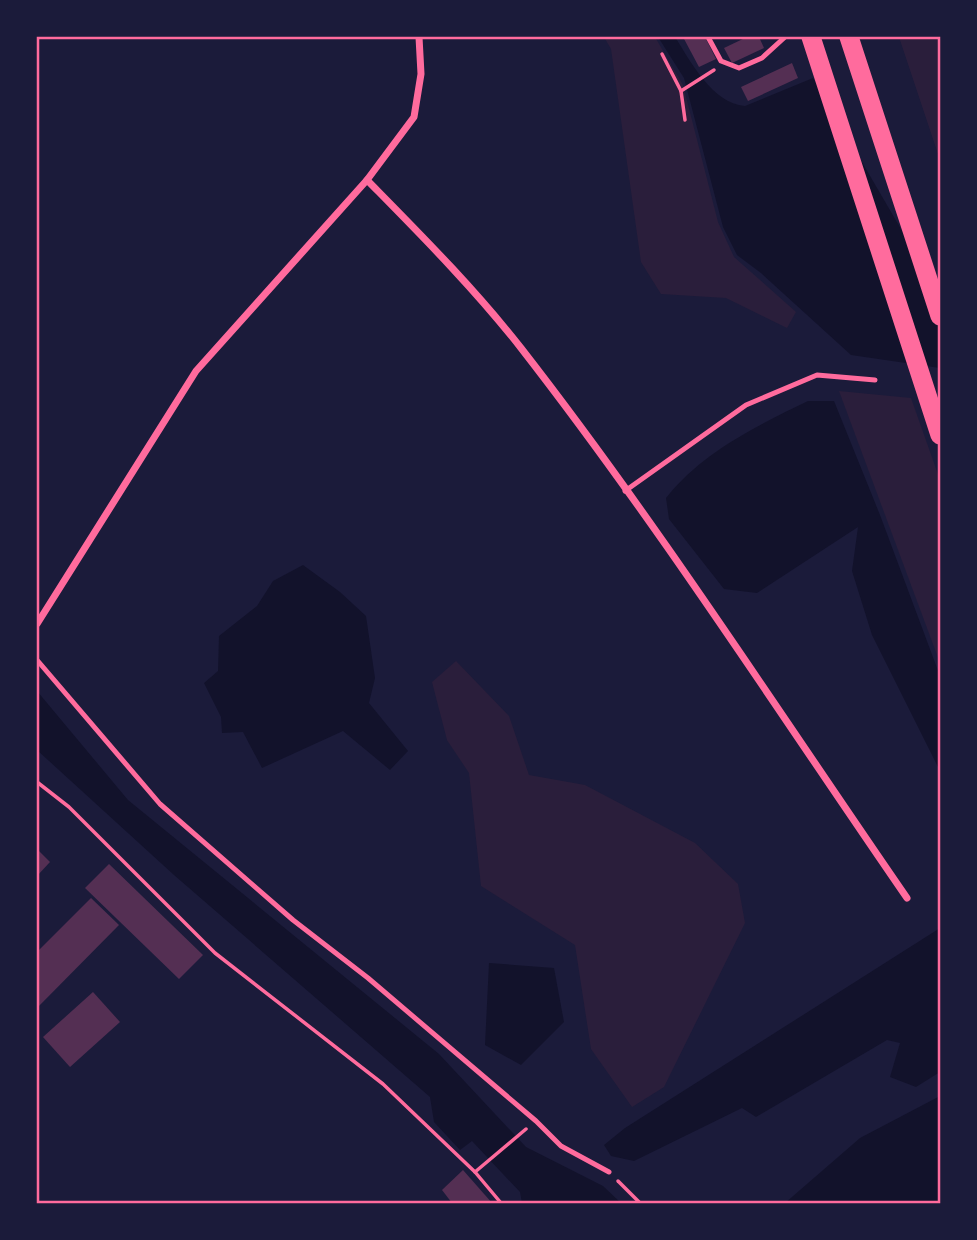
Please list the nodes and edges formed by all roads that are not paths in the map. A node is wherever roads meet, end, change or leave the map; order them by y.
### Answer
1 (419, 37) edge
2 (708, 37) edge
3 (785, 37) edge
4 (811, 37) edge
5 (849, 37) edge
6 (367, 180) junction
7 (940, 316) edge
8 (875, 380) dead end
9 (940, 435) edge
10 (625, 491) junction
11 (37, 624) edge
12 (37, 660) edge
13 (906, 898) dead end
14 (609, 1172) road end

1 - 6 street
2 - 3 lane
4 - 9 highway
5 - 7 highway
6 - 10 street
6 - 11 street
8 - 10 lane
10 - 13 street
12 - 14 lane

